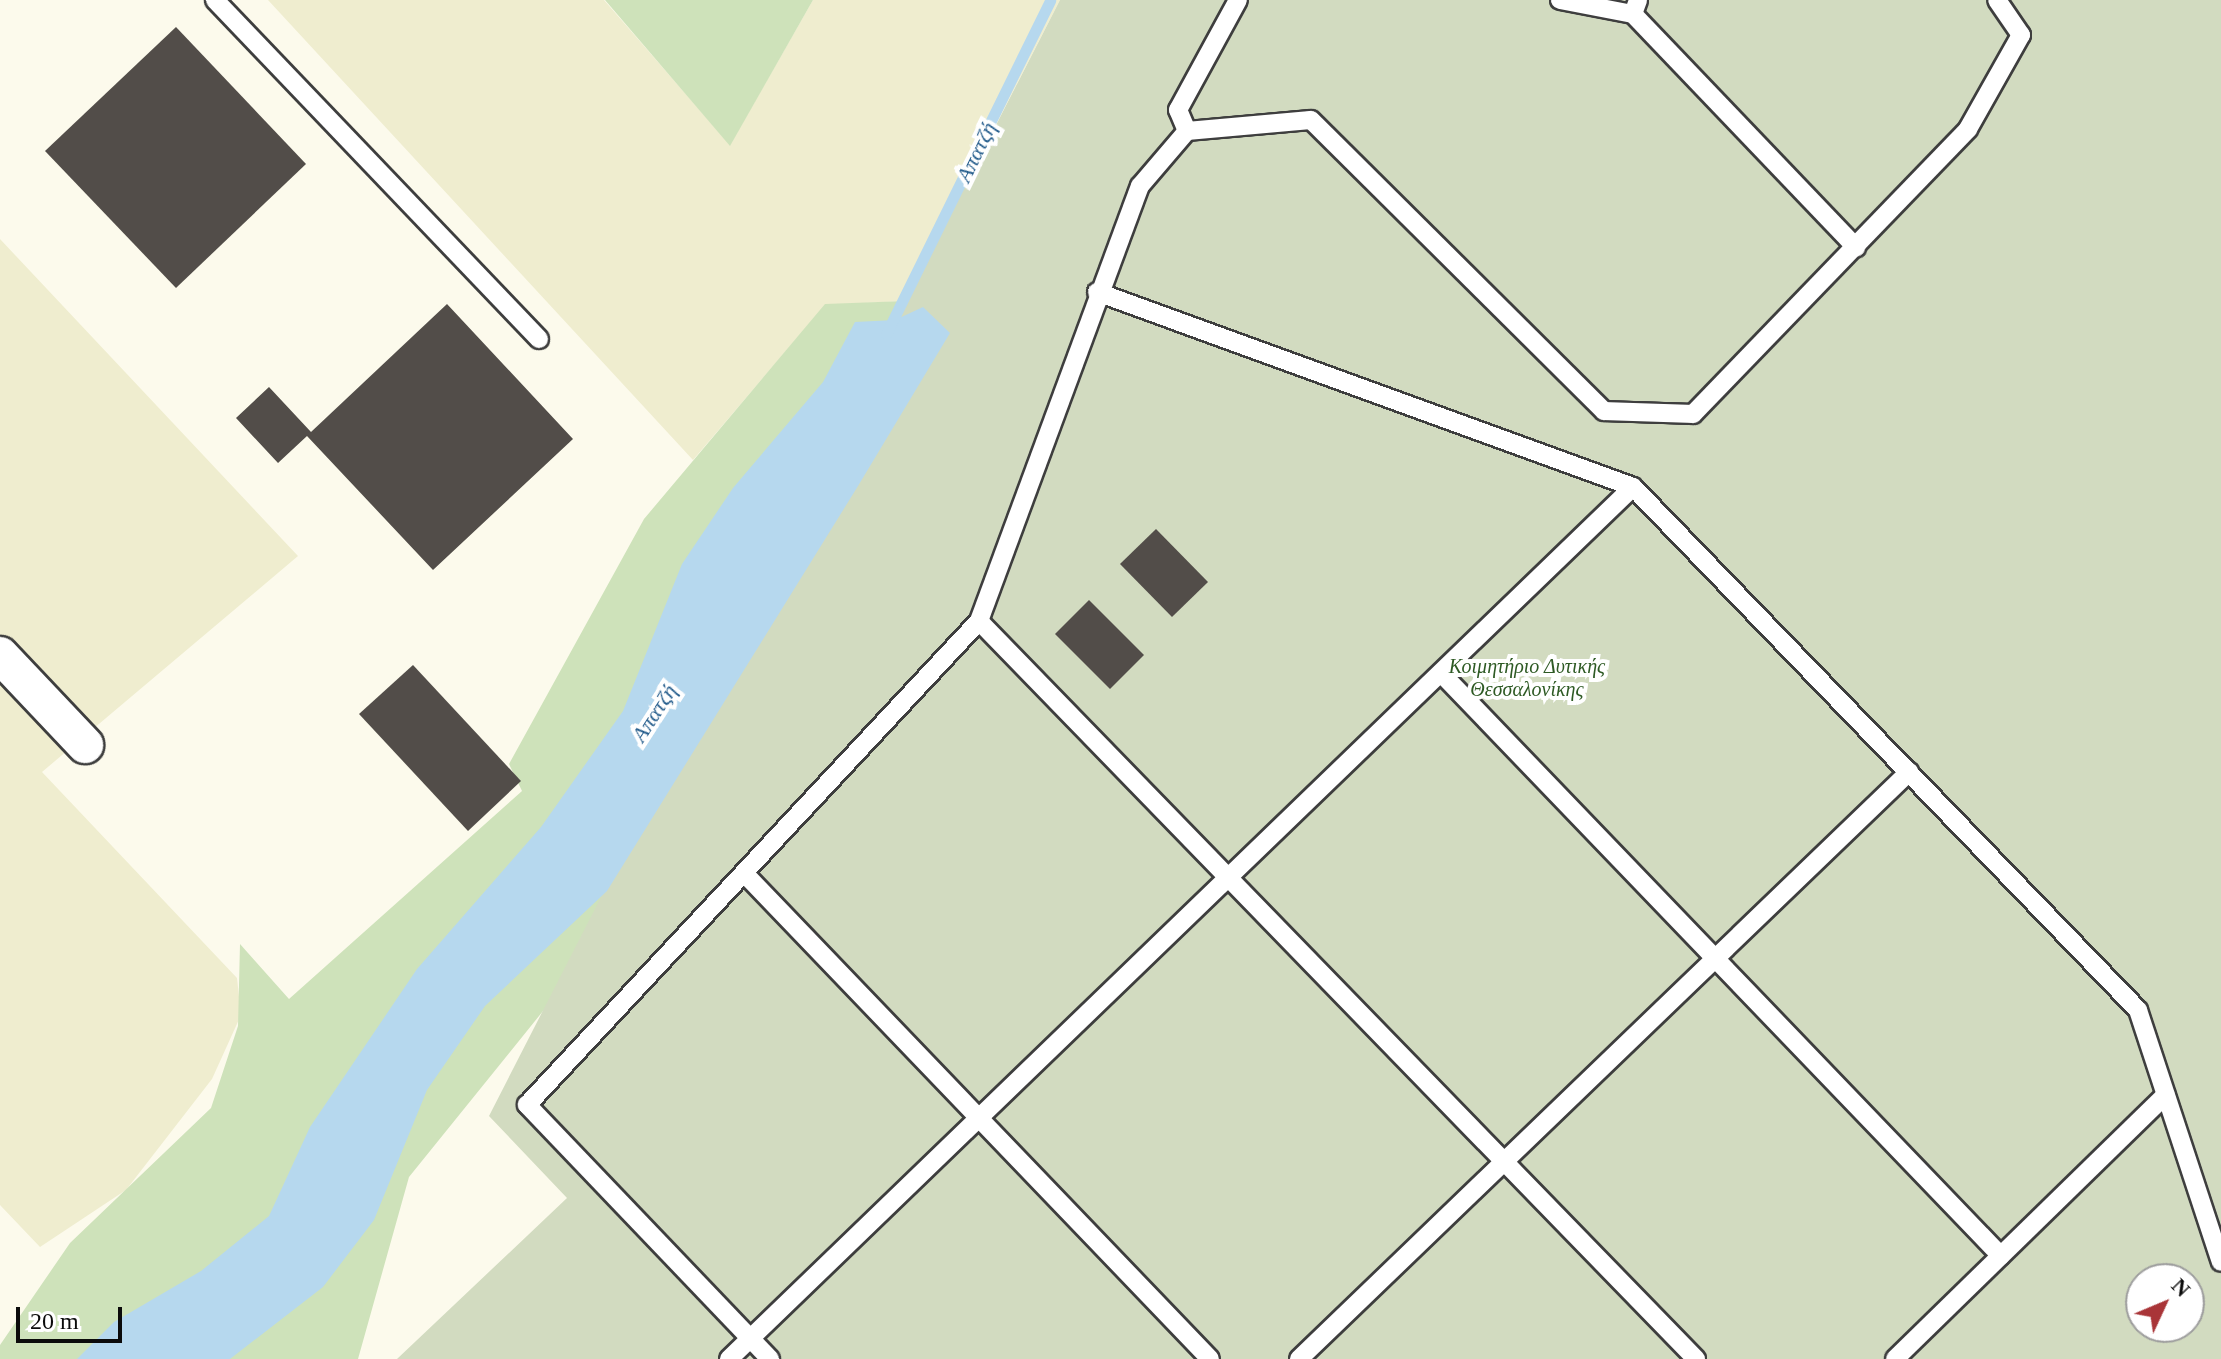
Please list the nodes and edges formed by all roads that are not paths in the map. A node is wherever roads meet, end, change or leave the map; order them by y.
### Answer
1 (215, 0) edge
2 (1238, 0) edge
3 (1560, 0) edge
4 (1997, 0) edge
5 (1635, 7) edge
6 (1187, 131) junction
7 (1856, 247) junction
8 (1097, 292) junction
9 (539, 339) dead end
10 (1633, 487) junction
11 (979, 621) junction
12 (0, 655) edge
13 (1441, 673) junction
14 (85, 745) dead end
15 (1909, 772) junction
16 (744, 873) junction
17 (1228, 877) junction
18 (1715, 959) junction
19 (2166, 1095) junction
20 (979, 1118) junction
21 (1504, 1162) junction
22 (2001, 1256) junction
23 (2221, 1262) edge
24 (750, 1338) junction
25 (729, 1359) edge
26 (770, 1359) edge
27 (1210, 1359) edge
28 (1299, 1359) edge
29 (1696, 1359) edge
30 (1895, 1359) edge

1 - 9 lane
2 - 6 lane
3 - 5 lane
4 - 7 lane
5 - 7 lane
6 - 7 lane
6 - 8 lane
8 - 10 lane
8 - 11 lane
10 - 13 lane
10 - 15 lane
11 - 16 lane
11 - 17 lane
12 - 14 street
13 - 17 lane
13 - 18 lane
15 - 18 lane
15 - 19 lane
16 - 20 lane
16 - 24 lane
17 - 20 lane
17 - 21 lane
18 - 21 lane
18 - 22 lane
19 - 22 lane
19 - 23 lane
20 - 24 lane
20 - 27 lane
21 - 28 lane
21 - 29 lane
22 - 30 lane
24 - 25 lane
24 - 26 lane

